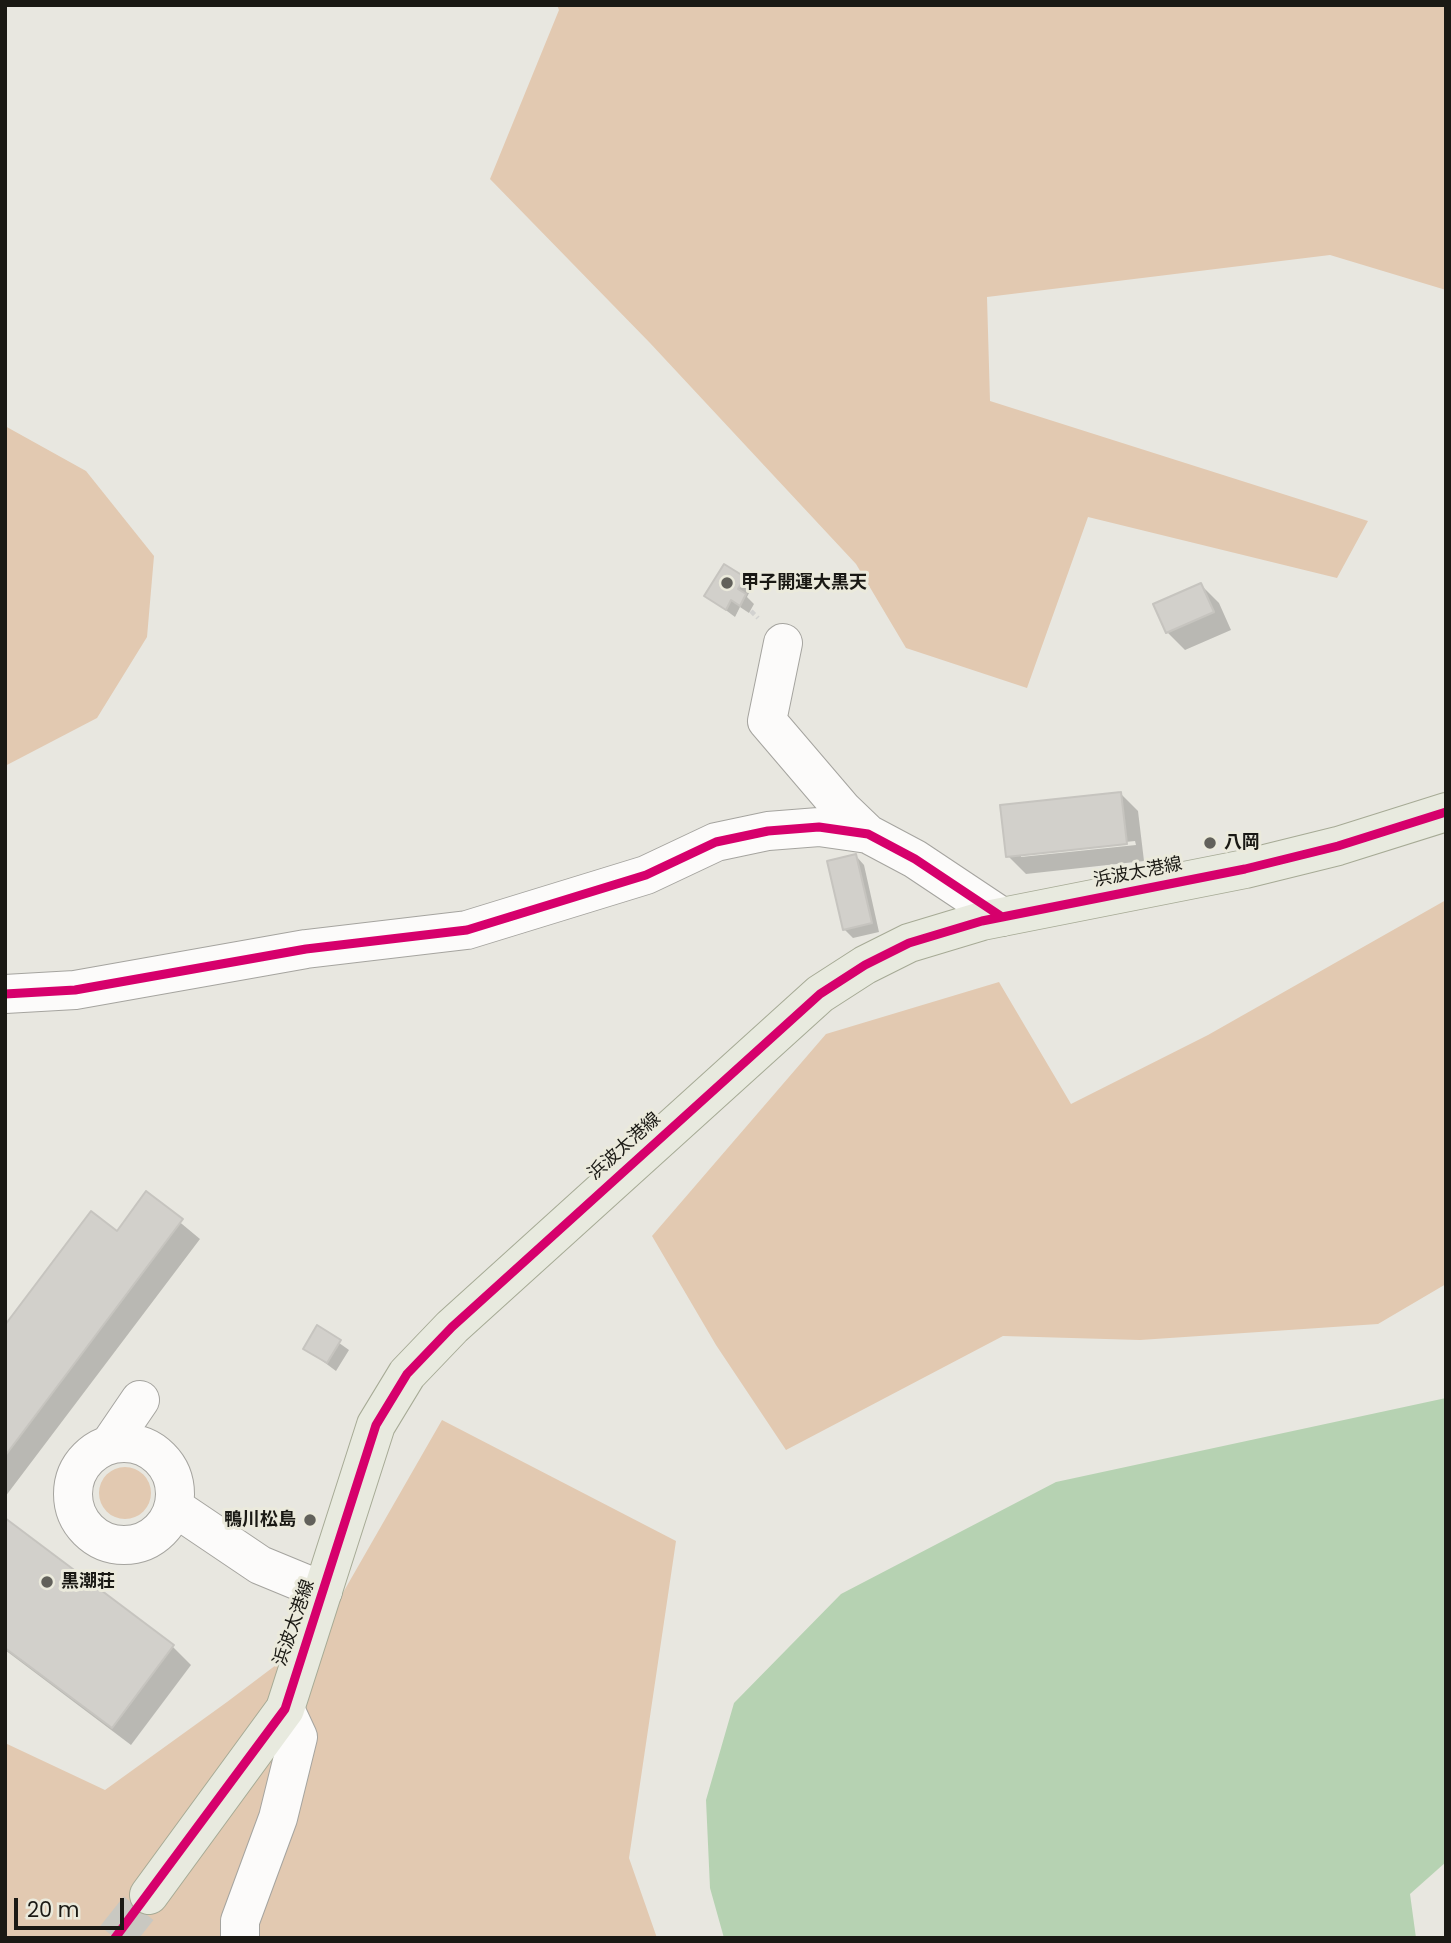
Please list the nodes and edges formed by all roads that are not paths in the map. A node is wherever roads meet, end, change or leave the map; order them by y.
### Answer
1 (783, 643) dead end
2 (1446, 812) edge
3 (868, 834) junction
4 (1002, 917) junction
5 (5, 994) edge
6 (174, 1507) junction
7 (323, 1591) junction
8 (285, 1709) junction
9 (149, 1895) tunnel mouth
10 (240, 1938) edge

1 - 3 street
2 - 4 main road, 浜波太港線
3 - 4 street
3 - 5 street
4 - 7 main road, 浜波太港線
6 - 6 street
6 - 7 street
7 - 8 main road, 浜波太港線
8 - 9 main road, 浜波太港線
8 - 10 street

